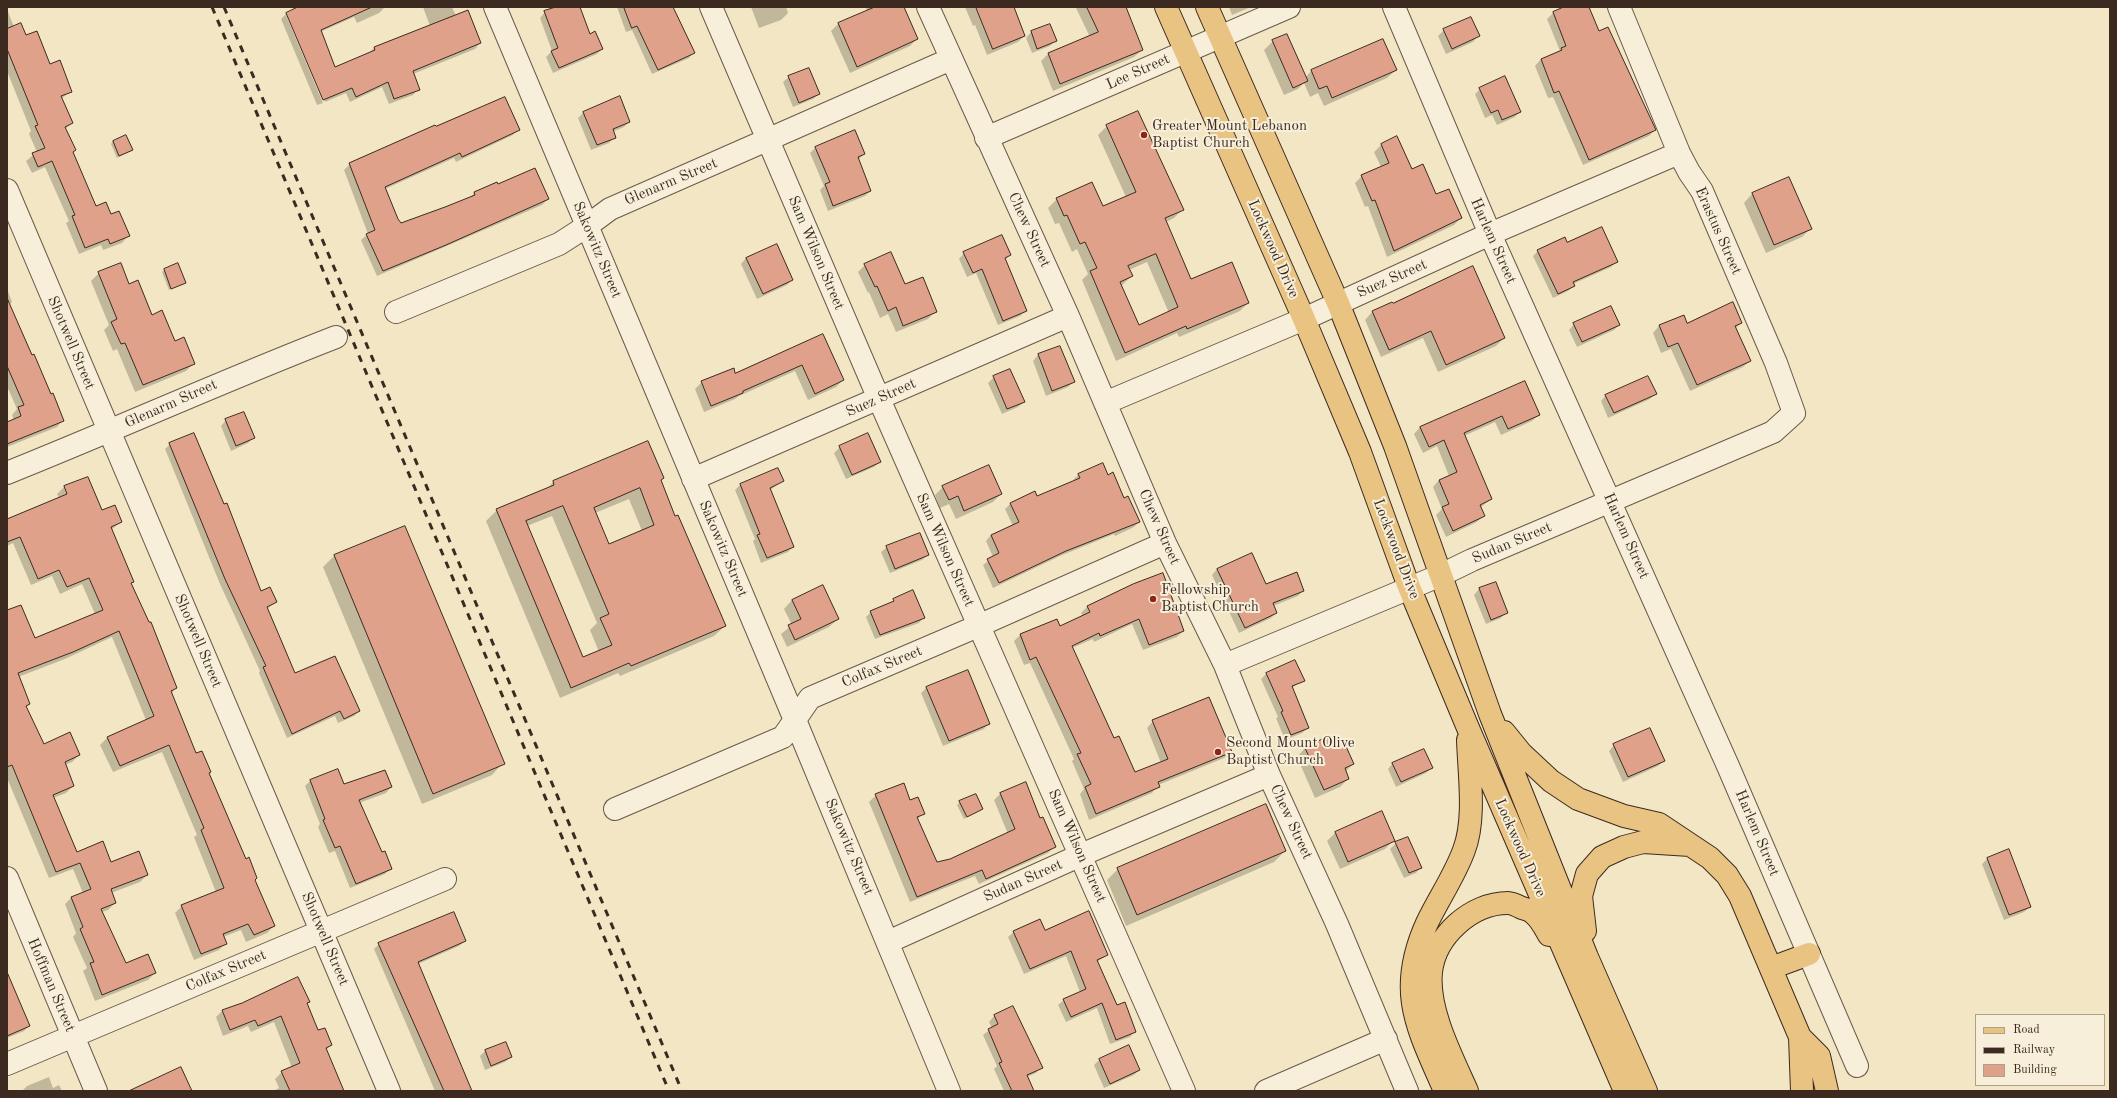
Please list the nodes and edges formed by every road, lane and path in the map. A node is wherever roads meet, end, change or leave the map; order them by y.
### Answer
1 (495, 7) edge
2 (711, 7) edge
3 (928, 7) edge
4 (1166, 7) edge
5 (1207, 7) edge
6 (1289, 7) edge
7 (1394, 7) edge
8 (1619, 7) edge
9 (1221, 38) junction
10 (1186, 51) junction
11 (951, 59) junction
12 (986, 138) junction
13 (768, 140) junction
14 (1679, 153) junction
15 (7, 190) edge
16 (588, 226) junction
17 (1490, 234) junction
18 (1338, 303) junction
19 (396, 312) dead end
20 (1068, 316) junction
21 (1304, 319) junction
22 (336, 337) dead end
23 (879, 399) junction
24 (1105, 403) junction
25 (1794, 413) joint
26 (109, 432) junction
27 (7, 473) edge
28 (693, 479) junction
29 (1610, 501) junction
30 (1165, 543) junction
31 (1441, 575) junction
32 (1409, 587) junction
33 (978, 626) junction
34 (1225, 665) junction
35 (1490, 714) junction
36 (795, 720) junction
37 (1468, 728) junction
38 (1269, 775) junction
39 (615, 809) dead end
40 (1691, 846) junction
41 (1081, 855) junction
42 (7, 878) edge
43 (445, 879) dead end
44 (322, 931) junction
45 (888, 942) junction
46 (1809, 954) junction
47 (1580, 961) junction
48 (1771, 968) junction
49 (73, 1036) junction
50 (1800, 1037) junction
51 (1386, 1039) junction
52 (7, 1064) edge
53 (1857, 1066) dead end
54 (96, 1091) edge
55 (389, 1091) edge
56 (949, 1091) edge
57 (1184, 1091) edge
58 (1266, 1091) edge
59 (1407, 1091) edge
60 (1445, 1091) edge
61 (1467, 1091) edge
62 (1625, 1091) edge
63 (1646, 1091) edge
64 (1802, 1091) edge
65 (1827, 1091) edge

1 - 16 street, Sakowitz Street
2 - 13 street, Sam Wilson Street
3 - 11 street, Chew Street
4 - 10 main road, Lockwood Drive
5 - 9 main road, Lockwood Drive
6 - 9 street, Lee Street
7 - 17 street, Harlem Street
8 - 14 street, Erastus Street
9 - 10 street, Lee Street
9 - 18 main road, Lockwood Drive
10 - 12 street, Lee Street
10 - 21 main road, Lockwood Drive
11 - 12 street, Chew Street
11 - 13 street, Glenarm Street
12 - 20 street, Chew Street
13 - 16 street, Glenarm Street
13 - 23 street, Sam Wilson Street
14 - 17 street, Suez Street
14 - 25 street, Erastus Street
15 - 26 street, Shotwell Street
16 - 19 street, Glenarm Street
16 - 28 street, Sakowitz Street
17 - 18 street, Suez Street
17 - 29 street, Harlem Street
18 - 21 street, Suez Street
18 - 31 main road, Lockwood Drive
20 - 23 street, Suez Street
20 - 24 street, Chew Street
21 - 24 street, Suez Street
21 - 32 main road, Lockwood Drive
22 - 26 street, Glenarm Street
23 - 28 street, Suez Street
23 - 33 street, Sam Wilson Street
24 - 30 street, Chew Street
25 - 29 street, Sudan Street
26 - 27 street, Glenarm Street
26 - 44 street, Shotwell Street
28 - 36 street, Sakowitz Street
29 - 31 street, Sudan Street
29 - 46 street, Harlem Street
30 - 33 street, Colfax Street
30 - 34 street, Chew Street
31 - 32 street, Sudan Street
31 - 35 main road, Lockwood Drive
32 - 34 street, Sudan Street
32 - 37 main road, Lockwood Drive
33 - 36 street, Colfax Street
33 - 41 street, Sam Wilson Street
34 - 38 street, Chew Street
35 - 40 main road
35 - 47 main road, Lockwood Drive
36 - 39 street, Colfax Street
36 - 45 street, Sakowitz Street
37 - 47 main road, Lockwood Drive
37 - 60 main road
38 - 41 street, Sudan Street
38 - 51 street, Chew Street
40 - 47 main road
40 - 48 main road
41 - 45 street, Sudan Street
41 - 57 street, Sam Wilson Street
42 - 49 street, Hoffman Street
43 - 44 street, Colfax Street
44 - 49 street, Colfax Street
44 - 55 street, Shotwell Street
45 - 56 street, Sakowitz Street
46 - 48 main road
46 - 53 street, Harlem Street
47 - 61 main road
47 - 62 main road, Lockwood Drive
47 - 63 main road, Lockwood Drive
48 - 50 main road
49 - 52 street, Colfax Street
49 - 54 street, Hoffman Street
50 - 64 main road
50 - 65 main road
51 - 58 street
51 - 59 street, Chew Street

